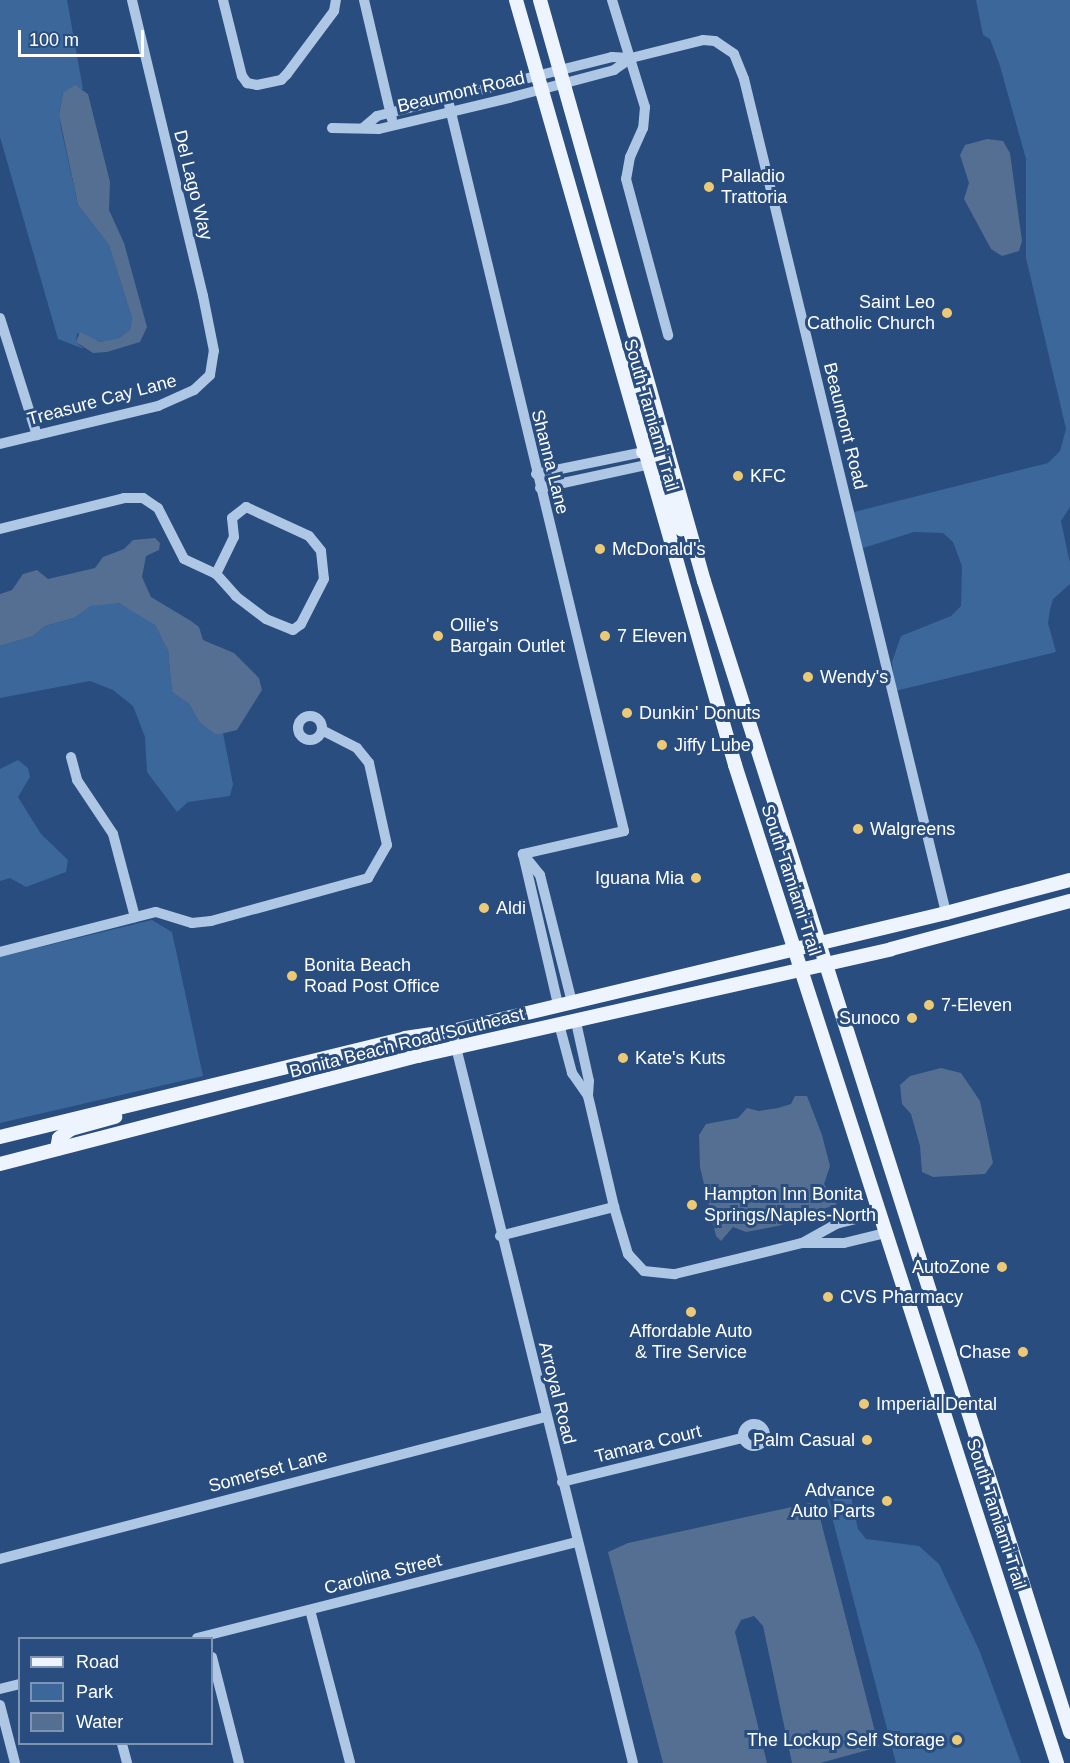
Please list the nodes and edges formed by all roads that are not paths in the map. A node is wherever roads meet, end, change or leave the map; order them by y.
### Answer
1 (132, 0) edge
2 (223, 0) edge
3 (336, 0) edge
4 (363, 0) edge
5 (516, 0) edge
6 (540, 0) edge
7 (612, 0) edge
8 (631, 58) junction
9 (561, 78) junction
10 (539, 83) junction
11 (448, 100) junction
12 (451, 112) junction
13 (390, 113) junction
14 (393, 126) junction
15 (364, 127) junction
16 (333, 128) dead end
17 (0, 318) edge
18 (609, 332) junction
19 (668, 335) dead end
20 (208, 378) joint
21 (37, 435) junction
22 (0, 444) edge
23 (666, 454) junction
24 (645, 458) junction
25 (536, 474) junction
26 (540, 488) junction
27 (0, 529) edge
28 (696, 557) junction
29 (216, 574) junction
30 (322, 730) dead end
31 (71, 757) dead end
32 (548, 848) junction
33 (523, 854) junction
34 (540, 875) junction
35 (1070, 880) edge
36 (1070, 901) edge
37 (946, 913) junction
38 (135, 917) junction
39 (819, 943) junction
40 (794, 950) junction
41 (0, 952) edge
42 (825, 964) junction
43 (801, 970) junction
44 (572, 1002) junction
45 (558, 1005) junction
46 (576, 1022) junction
47 (559, 1024) junction
48 (452, 1031) junction
49 (456, 1047) junction
50 (188, 1092) junction
51 (588, 1096) junction
52 (0, 1137) edge
53 (57, 1149) junction
54 (0, 1164) edge
55 (614, 1207) junction
56 (879, 1213) junction
57 (885, 1233) junction
58 (500, 1236) junction
59 (802, 1243) junction
60 (545, 1417) junction
61 (742, 1438) dead end
62 (562, 1482) junction
63 (577, 1542) junction
64 (0, 1559) edge
65 (310, 1610) junction
66 (207, 1637) edge
67 (213, 1661) edge
68 (18, 1684) edge
69 (0, 1689) edge
70 (0, 1705) edge
71 (1070, 1732) edge
72 (122, 1745) edge
73 (15, 1763) edge
74 (127, 1763) edge
75 (239, 1763) edge
76 (350, 1763) edge
77 (633, 1763) edge
78 (1057, 1763) edge

1 - 20 street, Del Lago Way
2 - 3 street
4 - 13 street
5 - 10 main road, South Tamiami Trail
6 - 9 main road, South Tamiami Trail
7 - 8 street
8 - 9 street, Beaumont Road
8 - 19 street
8 - 37 street, Beaumont Road
9 - 10 street, Beaumont Road
9 - 23 main road, South Tamiami Trail
10 - 11 street, Beaumont Road
10 - 12 street, Beaumont Road
10 - 18 main road, South Tamiami Trail
11 - 12 street, Shanna Lane
11 - 13 street, Beaumont Road
12 - 14 street, Beaumont Road
12 - 25 street, Shanna Lane
13 - 14 street
13 - 15 street, Beaumont Road
14 - 15 street, Beaumont Road
15 - 16 street, Beaumont Road
17 - 21 street
18 - 23 main road
18 - 24 main road, South Tamiami Trail
20 - 21 street, Treasure Cay Lane
21 - 22 street, Treasure Cay Lane
23 - 28 main road, South Tamiami Trail
24 - 25 street
24 - 26 street
24 - 28 main road
24 - 40 main road, South Tamiami Trail
25 - 26 street, Shanna Lane
26 - 32 street, Shanna Lane
27 - 29 street
28 - 39 main road, South Tamiami Trail
29 - 29 street
30 - 38 street
31 - 38 street
32 - 33 street
32 - 34 street
33 - 34 street
33 - 45 street
34 - 44 street
35 - 37 main road, Bonita Beach Road Southeast
36 - 42 main road, Bonita Beach Road Southeast
37 - 39 main road, Bonita Beach Road Southeast
38 - 41 street
39 - 40 main road, Bonita Beach Road Southeast
39 - 42 main road, South Tamiami Trail
40 - 43 main road, South Tamiami Trail
40 - 44 main road, Bonita Beach Road Southeast
42 - 43 main road, Bonita Beach Road Southeast
42 - 71 main road, South Tamiami Trail
43 - 46 main road, Bonita Beach Road Southeast
43 - 56 main road, South Tamiami Trail
44 - 45 main road, Bonita Beach Road Southeast
45 - 48 main road, Bonita Beach Road Southeast
46 - 47 main road, Bonita Beach Road Southeast
46 - 51 street
47 - 49 main road, Bonita Beach Road Southeast
47 - 51 street
48 - 49 street, Arroyal Road
48 - 50 main road, Bonita Beach Road Southeast
49 - 53 main road, Bonita Beach Road Southeast
49 - 58 street, Arroyal Road
50 - 52 main road, Bonita Beach Road Southeast
50 - 53 main road
51 - 55 street
53 - 54 main road, Bonita Beach Road Southeast
55 - 58 street
55 - 59 street
56 - 57 main road, South Tamiami Trail
56 - 59 street
57 - 59 street
57 - 78 main road, South Tamiami Trail
58 - 60 street, Arroyal Road
60 - 62 street, Arroyal Road
60 - 64 street, Somerset Lane
61 - 62 street, Tamara Court
62 - 63 street, Arroyal Road
63 - 65 street, Carolina Street
63 - 77 street, Arroyal Road
65 - 66 street, Carolina Street
65 - 76 street
67 - 75 street
68 - 69 street
70 - 73 street
72 - 74 street

